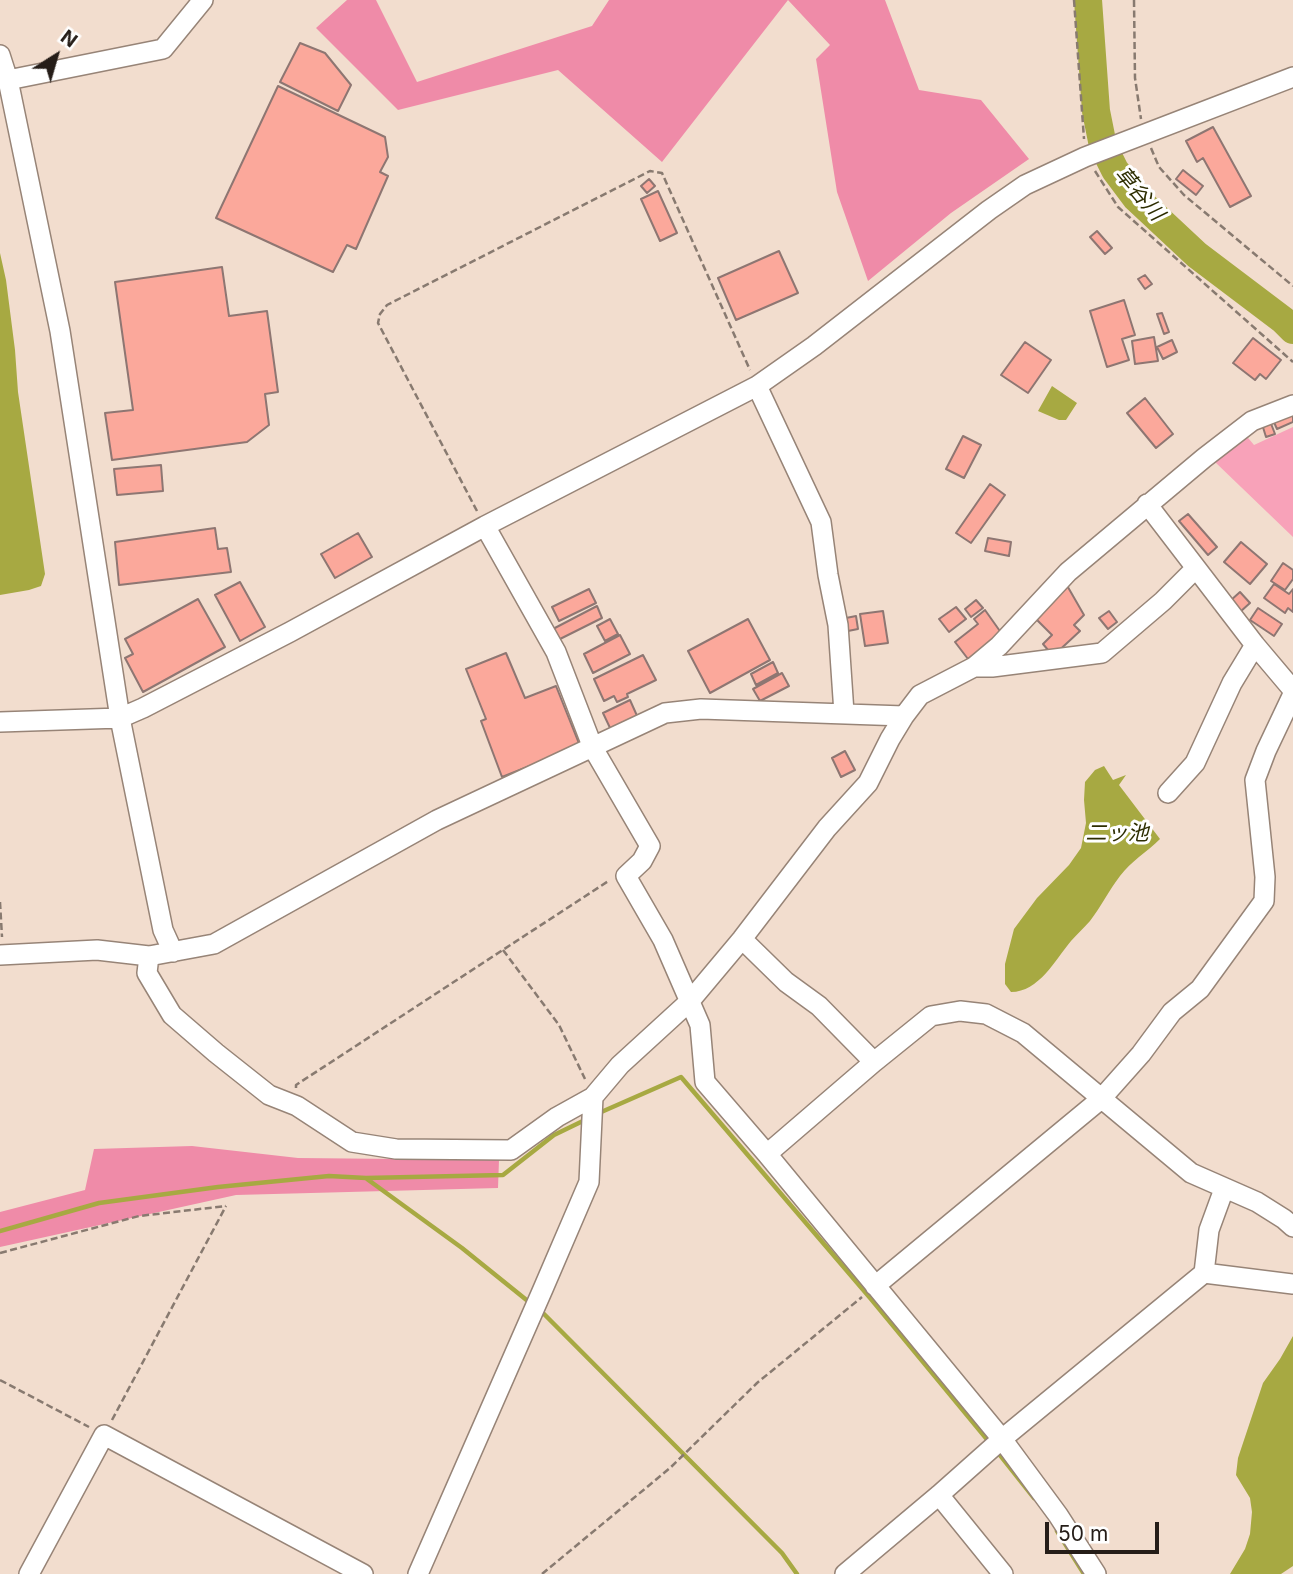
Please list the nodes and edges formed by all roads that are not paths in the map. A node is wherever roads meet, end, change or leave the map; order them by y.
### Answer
1 (203, 0) edge
2 (0, 55) edge
3 (1293, 77) edge
4 (8, 80) junction
5 (757, 386) junction
6 (1293, 405) edge
7 (1147, 504) junction
8 (485, 526) junction
9 (1195, 569) junction
10 (1255, 645) junction
11 (974, 667) junction
12 (1293, 692) edge
13 (844, 713) junction
14 (904, 716) junction
15 (120, 718) junction
16 (0, 722) edge
17 (593, 748) junction
18 (1168, 793) dead end
19 (742, 939) junction
20 (173, 952) junction
21 (1, 954) edge
22 (149, 956) junction
23 (690, 1001) junction
24 (874, 1062) junction
25 (593, 1097) junction
26 (1101, 1099) junction
27 (767, 1154) junction
28 (1224, 1189) junction
29 (1293, 1227) edge
30 (1204, 1273) junction
31 (1293, 1284) edge
32 (875, 1286) junction
33 (1002, 1439) junction
34 (939, 1495) junction
35 (29, 1574) edge
36 (363, 1574) edge
37 (418, 1574) edge
38 (845, 1574) edge
39 (1003, 1574) edge
40 (1096, 1574) edge

1 - 4 street
2 - 4 street
3 - 5 street
4 - 15 street
5 - 8 street
5 - 13 street
6 - 7 street
7 - 9 street
7 - 11 street
8 - 15 street
8 - 17 street
9 - 10 street
9 - 11 street
10 - 12 street
10 - 18 street
11 - 14 street
12 - 26 street
13 - 14 street
13 - 17 street
14 - 19 street
15 - 16 street
15 - 20 street
17 - 20 street
17 - 23 street
19 - 23 street
19 - 24 street
20 - 22 street
21 - 22 street
22 - 25 street
23 - 25 street
23 - 27 street
24 - 26 street
24 - 27 street
25 - 37 street
26 - 28 street
26 - 32 street
27 - 32 street
28 - 29 street
28 - 30 street
30 - 31 street
30 - 33 street
32 - 33 street
33 - 34 street
33 - 40 street
34 - 38 street
34 - 39 street
35 - 36 street

